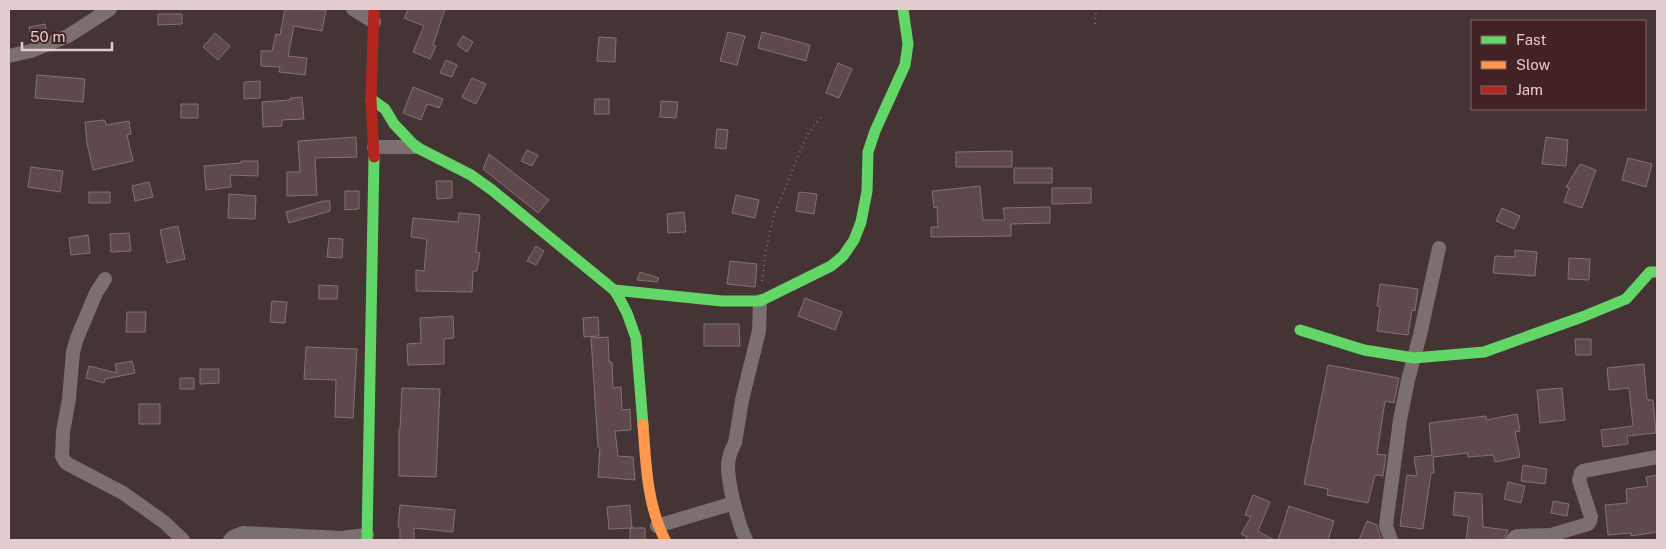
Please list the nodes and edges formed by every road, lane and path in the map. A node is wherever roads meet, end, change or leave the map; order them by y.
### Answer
1 (110, 9) edge
2 (353, 9) edge
3 (903, 9) edge
4 (1096, 9) edge
5 (374, 16) edge
6 (1095, 24) dead end
7 (9, 56) edge
8 (371, 99) junction
9 (824, 115) dead end
10 (374, 147) junction
11 (416, 147) junction
12 (1438, 248) dead end
13 (1657, 272) edge
14 (105, 279) dead end
15 (614, 290) junction
16 (760, 301) junction
17 (1300, 330) dead end
18 (1414, 358) junction
19 (1657, 457) edge
20 (734, 503) junction
21 (657, 526) junction
22 (367, 537) edge
23 (183, 540) edge
24 (230, 540) edge
25 (665, 540) edge
26 (746, 540) edge
27 (1391, 540) edge
28 (1512, 540) edge

1 - 7 street
2 - 5 street
3 - 16 street
4 - 6 path
5 - 8 street
8 - 10 street
8 - 11 street
9 - 16 path
10 - 11 street
10 - 22 street
11 - 15 street
12 - 18 street
13 - 18 street
14 - 23 street
15 - 16 street
15 - 21 street
16 - 20 street
17 - 18 street
18 - 27 street
19 - 28 street
20 - 21 street
20 - 26 street
21 - 25 street
22 - 24 street

